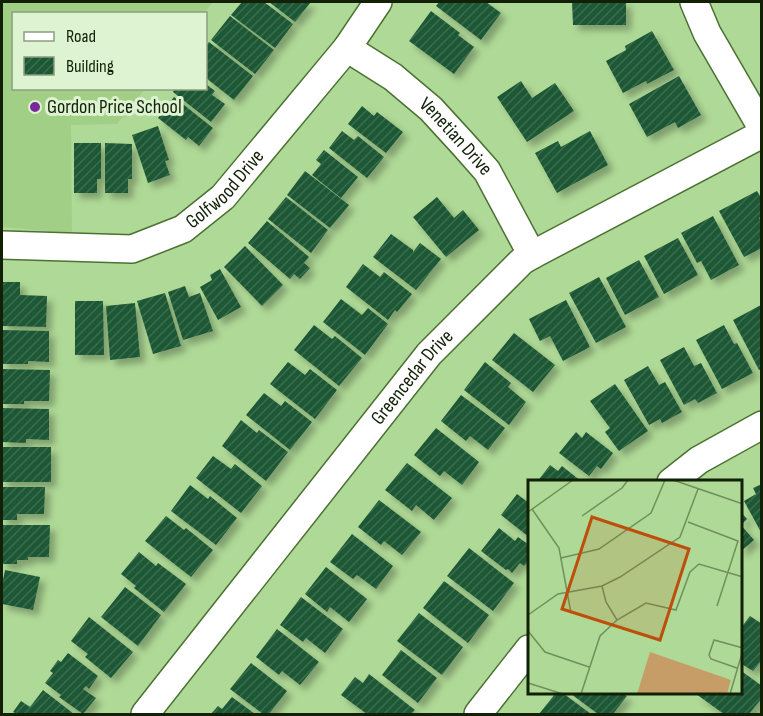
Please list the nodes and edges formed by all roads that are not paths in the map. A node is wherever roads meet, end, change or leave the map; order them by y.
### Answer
1 (378, 2) edge
2 (694, 2) edge
3 (347, 48) junction
4 (762, 128) edge
5 (762, 134) edge
6 (2, 245) edge
7 (532, 255) junction
8 (762, 425) edge
9 (674, 480) edge
10 (528, 650) edge
11 (145, 714) edge
12 (478, 714) edge

1 - 3 street, Golfwood Drive
2 - 4 street
3 - 6 street, Golfwood Drive
3 - 7 street, Venetian Drive
5 - 7 street, Greencedar Drive
7 - 11 street, Greencedar Drive
8 - 9 street
10 - 12 street

